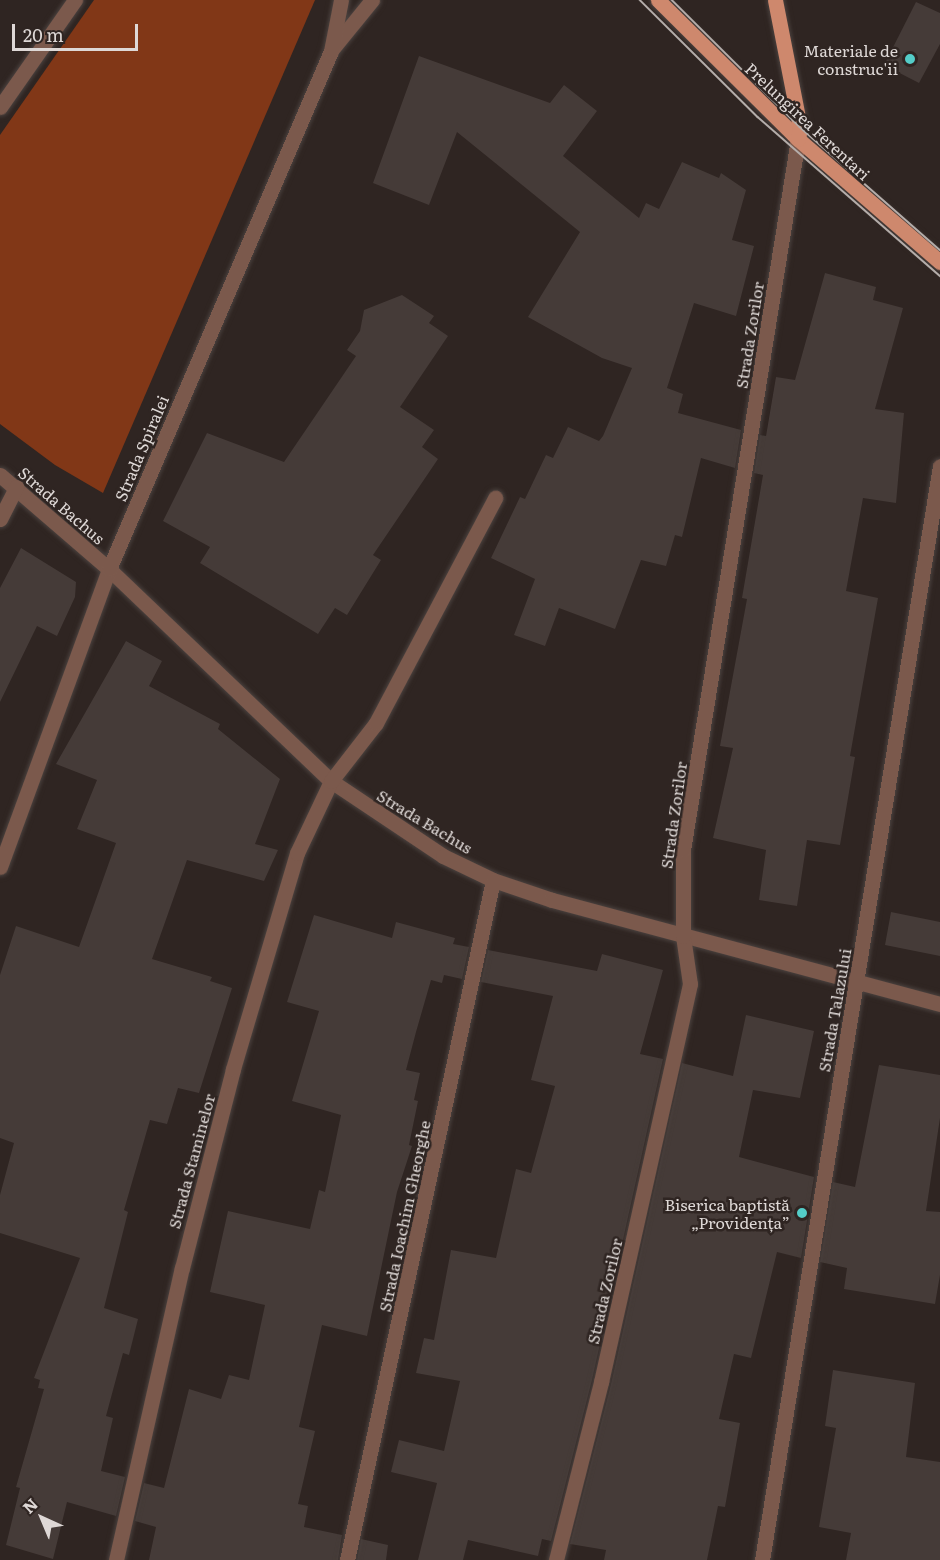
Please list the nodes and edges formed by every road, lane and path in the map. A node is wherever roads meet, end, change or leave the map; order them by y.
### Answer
1 (75, 0) edge
2 (341, 0) edge
3 (372, 0) edge
4 (658, 0) edge
5 (775, 0) edge
6 (331, 51) junction
7 (0, 107) edge
8 (798, 139) junction
9 (940, 262) edge
10 (940, 466) edge
11 (0, 475) edge
12 (16, 487) junction
13 (495, 498) dead end
14 (0, 519) edge
15 (109, 569) junction
16 (331, 781) junction
17 (0, 867) edge
18 (494, 880) junction
19 (683, 936) junction
20 (856, 982) junction
21 (940, 1004) edge
22 (116, 1560) edge
23 (347, 1560) edge
24 (556, 1560) edge
25 (762, 1560) edge

1 - 7 street
2 - 6 street, Strada Spiralei
3 - 6 street, Strada Spiralei
4 - 8 main road, Prelungirea Ferentari
5 - 8 main road
6 - 15 street, Strada Spiralei
8 - 9 main road, Prelungirea Ferentari
8 - 19 street, Strada Zorilor
10 - 20 street, Strada Talazului
11 - 12 street, Strada Bachus
12 - 14 street
12 - 15 street, Strada Bachus
13 - 16 street, Strada Staminelor
15 - 16 street, Strada Bachus
15 - 17 street, Strada Spiralei
16 - 18 street, Strada Bachus
16 - 22 street, Strada Staminelor
18 - 19 street, Strada Bachus
18 - 23 street, Strada Ioachim Gheorghe
19 - 20 street, Strada Bachus
19 - 24 street, Strada Zorilor
20 - 21 street, Strada Bachus
20 - 25 street, Strada Talazului

